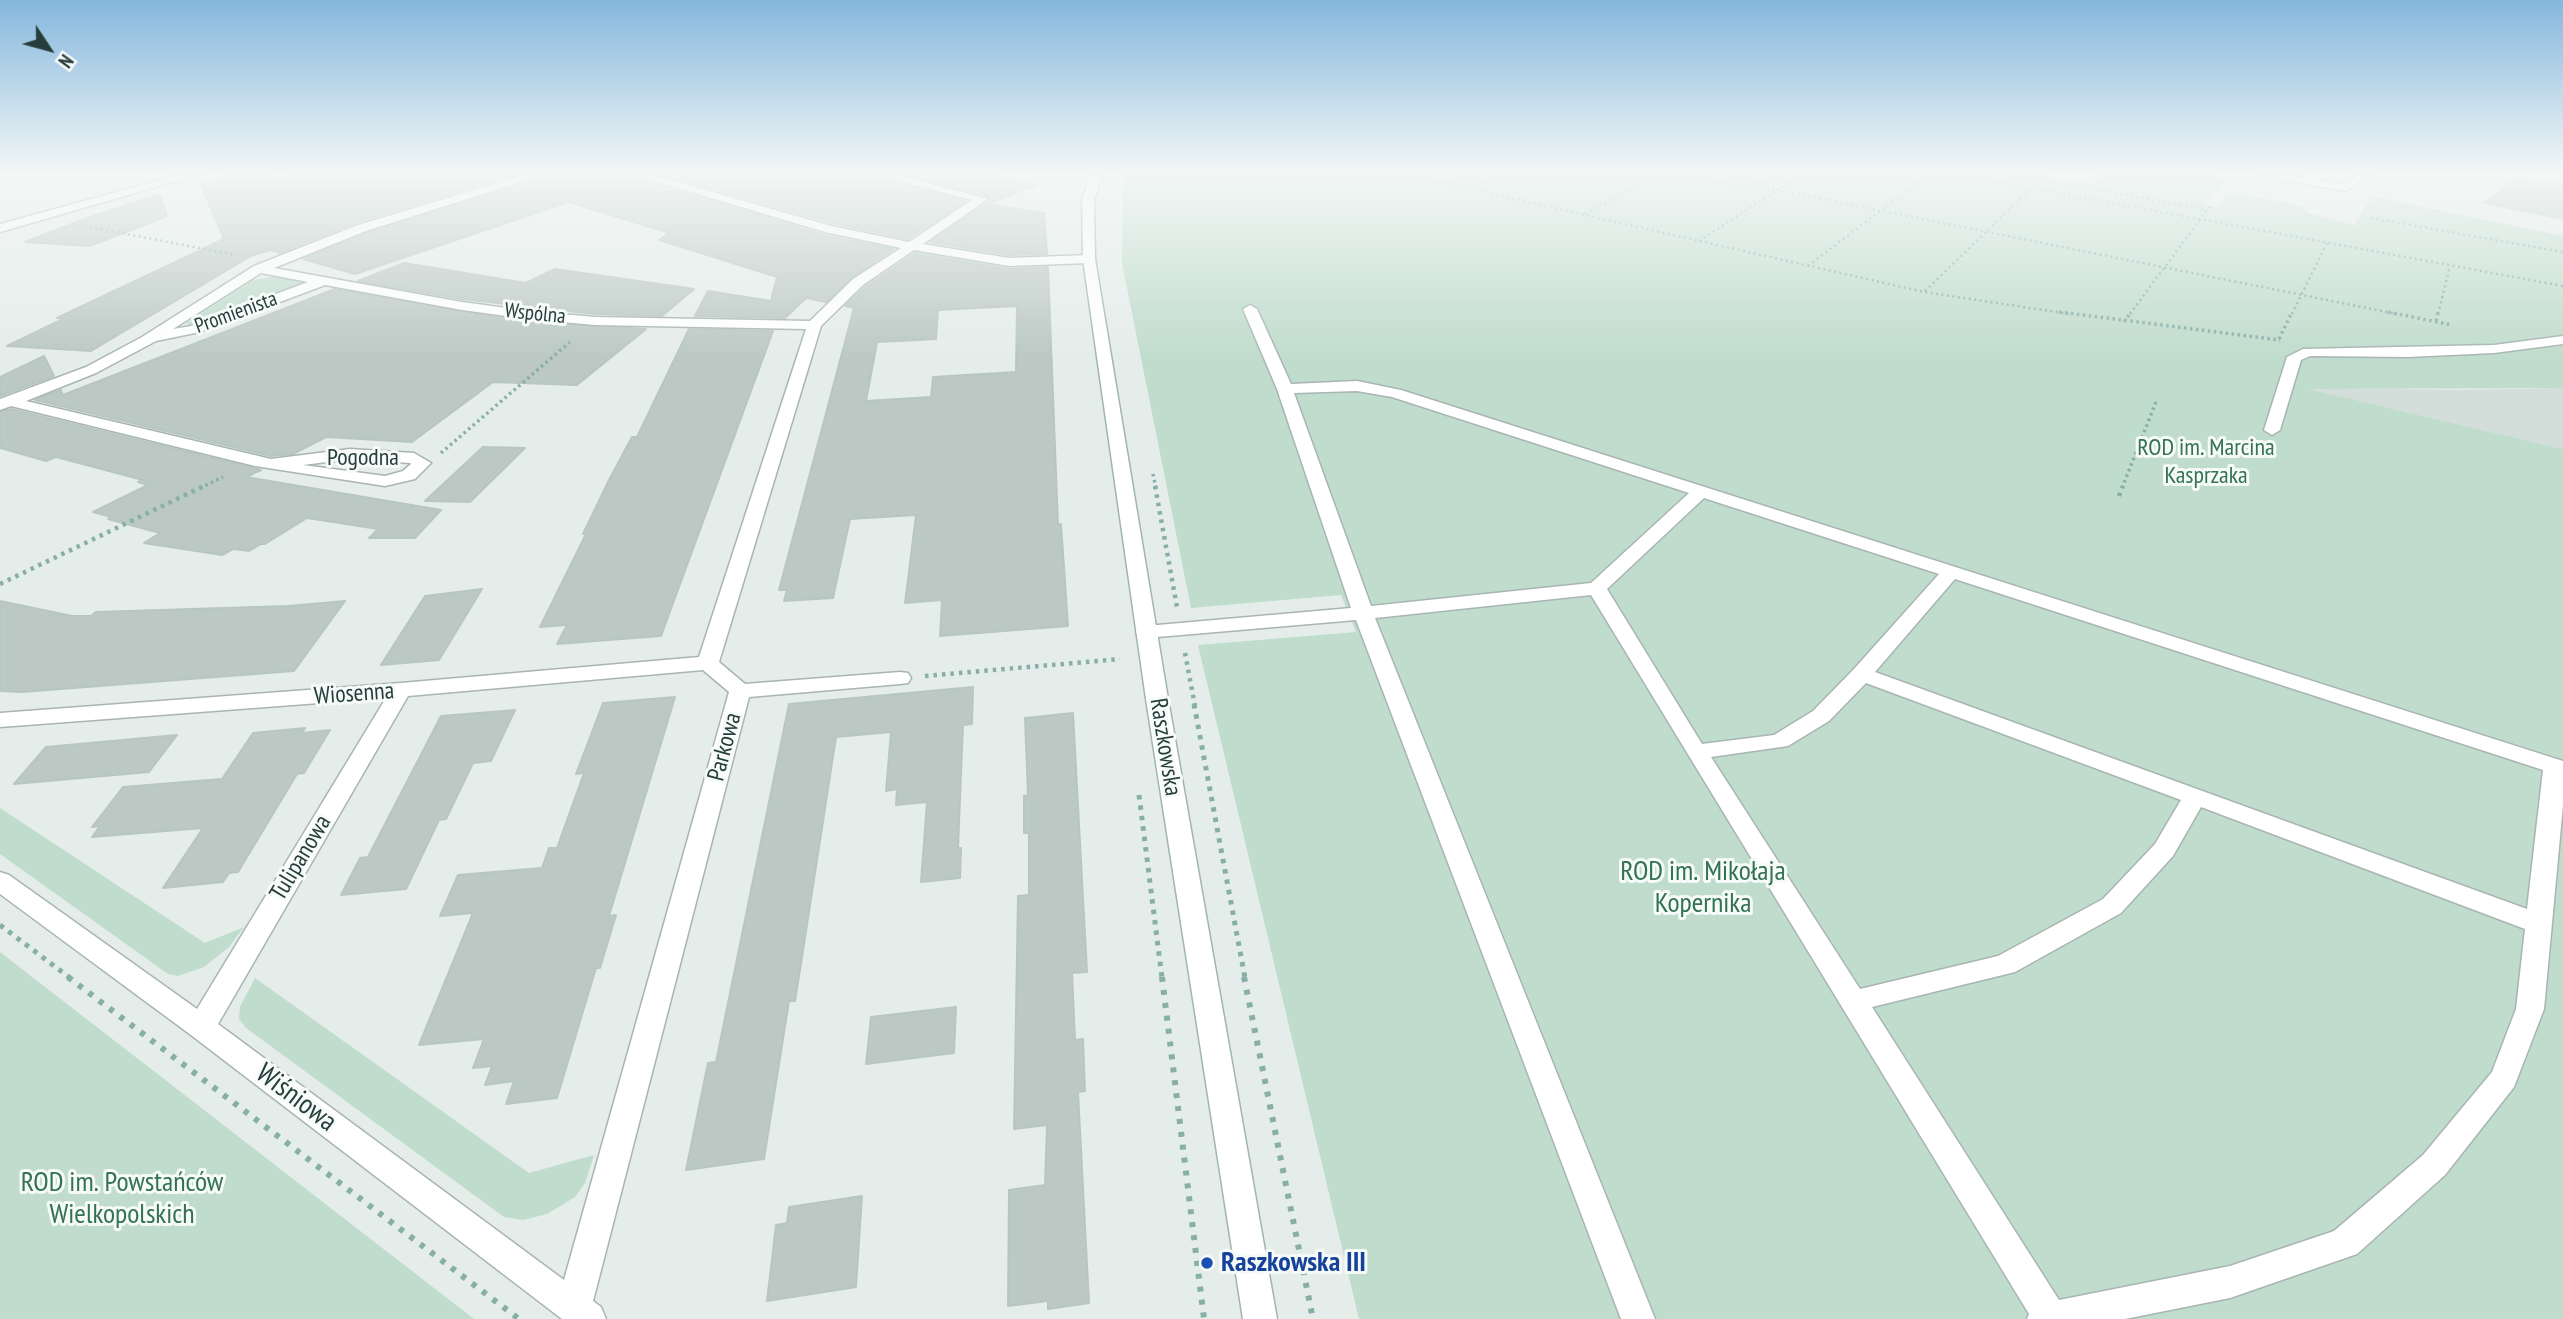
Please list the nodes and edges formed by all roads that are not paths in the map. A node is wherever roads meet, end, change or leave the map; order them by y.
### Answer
1 (347, 236) edge
2 (860, 236) edge
3 (926, 236) edge
4 (1089, 236) edge
5 (910, 246) junction
6 (1089, 259) junction
7 (259, 269) junction
8 (323, 282) junction
9 (1250, 309) dead end
10 (814, 325) junction
11 (147, 340) junction
12 (2563, 340) edge
13 (1285, 389) junction
14 (6, 404) edge
15 (2272, 430) dead end
16 (263, 463) junction
17 (1702, 491) junction
18 (1951, 572) junction
19 (1597, 588) junction
20 (1363, 613) junction
21 (1146, 632) junction
22 (708, 663) junction
23 (1862, 674) junction
24 (900, 678) road end
25 (401, 690) junction
26 (740, 691) junction
27 (0, 720) edge
28 (1696, 752) junction
29 (2559, 767) edge
30 (2195, 796) junction
31 (0, 881) edge
32 (2540, 924) junction
33 (1853, 1001) junction
34 (201, 1027) junction
35 (582, 1313) edge
36 (2048, 1318) edge
37 (1260, 1319) edge
38 (1638, 1319) edge

1 - 7 street, Promienista
2 - 5 street
3 - 5 street
4 - 6 street, Raszkowska
5 - 6 street
5 - 10 street
6 - 21 street, Raszkowska
7 - 8 street, Wspólna
7 - 11 street, Promienista
8 - 10 street, Wspólna
8 - 11 street, Promienista
9 - 13 street
10 - 22 street
11 - 14 street, Promienista
12 - 15 street
13 - 17 street
13 - 20 street
14 - 16 street, Pogodna
16 - 16 street, Pogodna
17 - 18 street
17 - 19 street
18 - 23 street
18 - 29 street
19 - 20 street
19 - 28 street
20 - 21 street
20 - 38 street
21 - 37 street, Raszkowska
22 - 25 street, Wiosenna
22 - 26 street, Parkowa
23 - 28 street
23 - 30 street
24 - 26 street
25 - 27 street, Wiosenna
25 - 34 street, Tulipanowa
26 - 35 street, Parkowa
28 - 33 street
29 - 32 street
30 - 32 street
30 - 33 street
31 - 34 street, Wiśniowa
32 - 36 street
33 - 36 street
34 - 35 street, Wiśniowa

